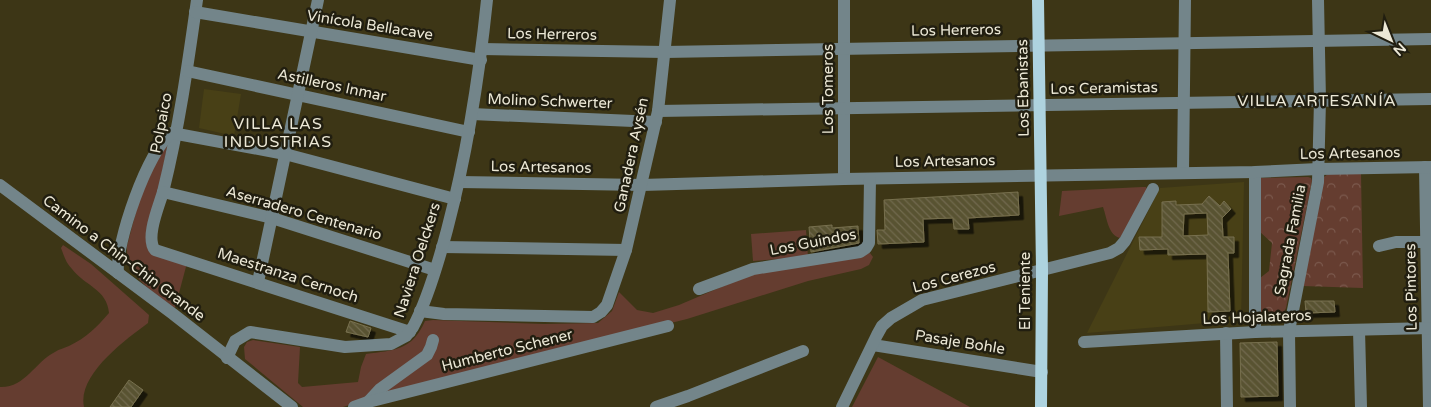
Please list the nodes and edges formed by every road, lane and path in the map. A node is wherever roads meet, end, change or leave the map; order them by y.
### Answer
1 (318, 0) edge
2 (487, 0) edge
3 (670, 0) edge
4 (844, 0) edge
5 (1038, 0) edge
6 (1185, 0) edge
7 (1318, 0) edge
8 (196, 6) edge
9 (311, 32) junction
10 (1431, 38) edge
11 (1319, 40) junction
12 (1185, 43) junction
13 (1039, 45) junction
14 (844, 49) junction
15 (665, 52) junction
16 (481, 54) junction
17 (187, 71) junction
18 (298, 94) junction
19 (1431, 99) edge
20 (1320, 100) junction
21 (1184, 103) junction
22 (1040, 105) junction
23 (844, 108) junction
24 (472, 114) junction
25 (657, 116) junction
26 (469, 132) junction
27 (176, 133) junction
28 (285, 154) junction
29 (1428, 167) edge
30 (1318, 169) junction
31 (1183, 172) junction
32 (1254, 172) junction
33 (1041, 175) junction
34 (844, 179) junction
35 (870, 179) junction
36 (459, 182) junction
37 (0, 185) edge
38 (642, 185) junction
39 (1153, 189) dead end
40 (163, 192) junction
41 (455, 199) junction
42 (272, 218) junction
43 (1429, 242) edge
44 (1379, 246) dead end
45 (442, 247) junction
46 (155, 250) joint
47 (626, 250) junction
48 (435, 270) junction
49 (1042, 270) junction
50 (118, 273) junction
51 (258, 282) junction
52 (698, 289) dead end
53 (420, 311) junction
54 (668, 326) dead end
55 (1429, 328) edge
56 (1359, 330) junction
57 (1289, 331) junction
58 (410, 332) junction
59 (1255, 332) junction
60 (1226, 333) junction
61 (433, 340) dead end
62 (1084, 342) dead end
63 (873, 345) junction
64 (803, 351) dead end
65 (227, 358) junction
66 (1042, 372) junction
67 (368, 402) junction
68 (292, 407) edge
69 (354, 407) edge
70 (656, 407) edge
71 (842, 407) edge
72 (1041, 407) edge
73 (1227, 407) edge
74 (1290, 407) edge
75 (1360, 407) edge
76 (1429, 407) edge

1 - 9 street
2 - 16 street, Naviera Oelckers
3 - 15 street, Ganadera Aysén
4 - 14 street, Los Tomeros
5 - 13 main road, Los Ebanistas
6 - 12 street
7 - 11 street, Sagrada Familia
8 - 9 street, Vinícola Bellacave
8 - 17 street, Polpaico
9 - 16 street, Vinícola Bellacave
9 - 18 street
10 - 11 street, Los Herreros
11 - 12 street, Los Herreros
11 - 20 street, Sagrada Familia
12 - 13 street, Los Herreros
12 - 21 street
13 - 14 street, Los Herreros
13 - 22 main road, Los Ebanistas
14 - 15 street, Los Herreros
14 - 23 street, Los Tomeros
15 - 16 street, Los Herreros
15 - 25 street, Ganadera Aysén
16 - 24 street, Naviera Oelckers
17 - 18 street, Astilleros Inmar
17 - 27 street, Polpaico
18 - 26 street, Astilleros Inmar
18 - 28 street
19 - 20 street, Los Ceramistas
20 - 21 street, Los Ceramistas
20 - 30 street, Sagrada Familia
21 - 22 street, Los Ceramistas
21 - 31 street
22 - 23 street, Los Ceramistas
22 - 33 main road, Los Ebanistas
23 - 25 street, Los Ceramistas
23 - 34 street, Los Tomeros
24 - 25 street, Molino Schwerter
24 - 26 street, Naviera Oelckers
25 - 38 street, Ganadera Aysén
26 - 36 street, Naviera Oelckers
27 - 28 street
27 - 40 street, Polpaico
27 - 50 street
28 - 41 street
28 - 42 street
29 - 30 street, Los Artesanos
29 - 43 street, Los Pintores
30 - 32 street, Los Artesanos
30 - 57 street, Sagrada Familia
31 - 32 street, Los Artesanos
31 - 33 street, Los Artesanos
32 - 59 street
33 - 35 street, Los Artesanos
33 - 49 main road, El Teniente
34 - 35 street, Los Artesanos
34 - 38 street, Los Artesanos
35 - 52 street, Los Guindos
36 - 38 street, Los Artesanos
36 - 41 street, Naviera Oelckers
37 - 50 street, Camino a Chin-Chin Grande
38 - 47 street, Ganadera Aysén
39 - 49 street, Los Cerezos
40 - 42 street, Aserradero Centenario
40 - 46 street, Polpaico
41 - 45 street, Naviera Oelckers
42 - 48 street, Aserradero Centenario
42 - 51 street
43 - 44 street
43 - 55 street, Los Pintores
45 - 47 street
45 - 48 street, Naviera Oelckers
46 - 51 street, Maestranza Cernoch
47 - 53 street, Ganadera Aysén
48 - 53 street, Naviera Oelckers
49 - 63 street, Los Cerezos
49 - 66 main road, El Teniente
50 - 65 street, Camino a Chin-Chin Grande
51 - 58 street, Maestranza Cernoch
53 - 58 street, Naviera Oelckers
54 - 67 street, Humberto Schener
55 - 56 street, Los Hojalateros
55 - 76 street, Los Pintores
56 - 57 street, Los Hojalateros
56 - 75 street
57 - 59 street, Los Hojalateros
57 - 74 street, Sagrada Familia
58 - 65 street, Naviera Oelckers
59 - 60 street, Los Hojalateros
60 - 62 street, Los Hojalateros
60 - 73 street
61 - 67 street
63 - 66 street, Pasaje Bohle
63 - 71 street, Los Cerezos
64 - 70 street
65 - 68 street, Camino a Chin-Chin Grande
66 - 72 main road, El Teniente
67 - 69 street, Humberto Schener

